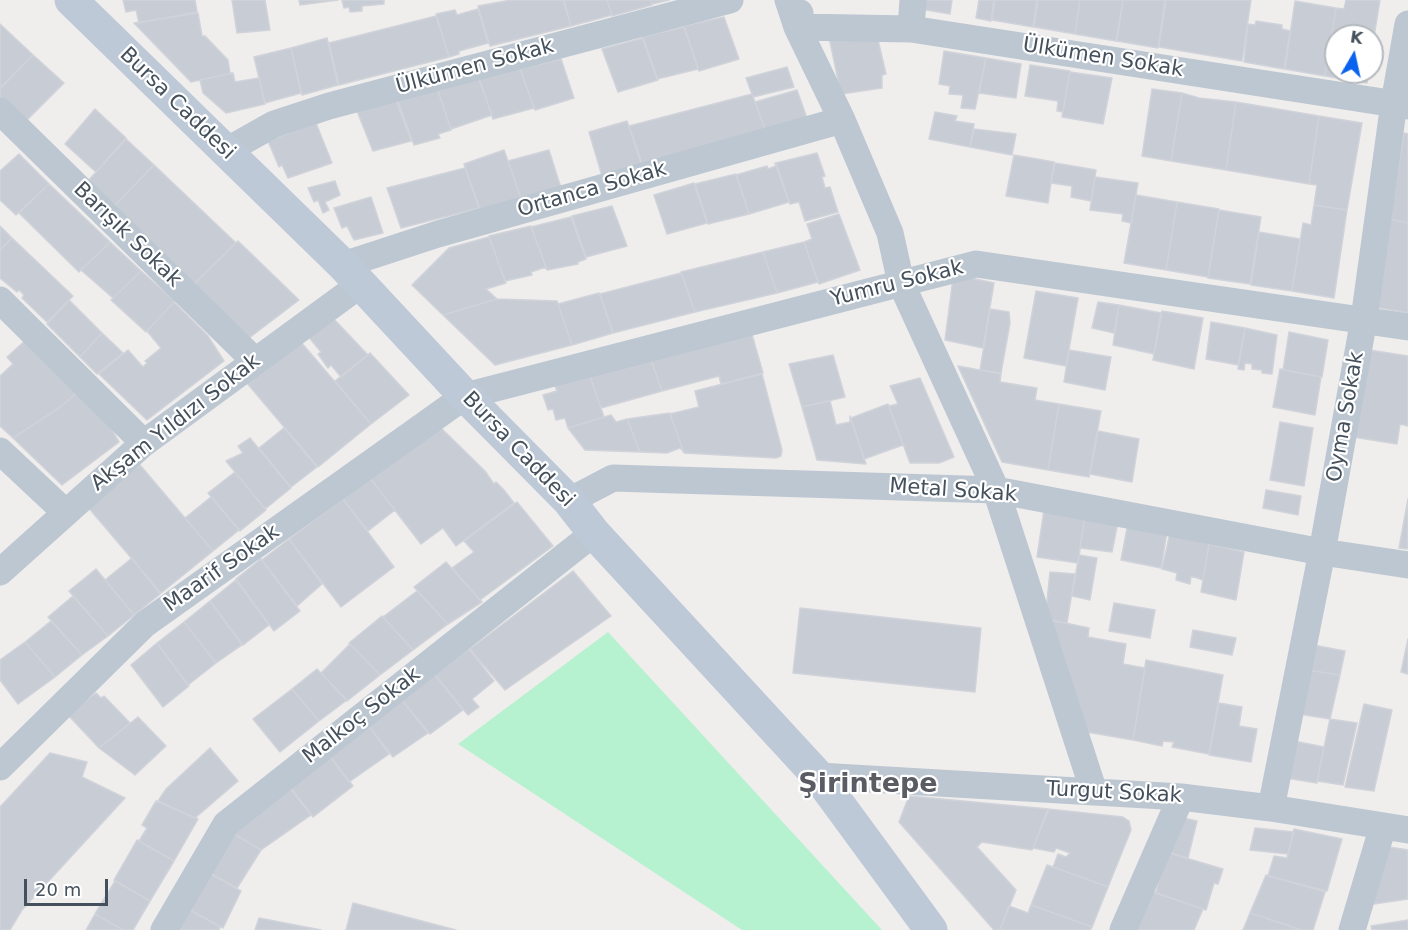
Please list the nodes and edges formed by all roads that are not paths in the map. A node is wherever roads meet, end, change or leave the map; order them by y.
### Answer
1 (71, 0) edge
2 (730, 0) edge
3 (788, 0) edge
4 (803, 0) edge
5 (913, 0) edge
6 (1408, 24) edge
7 (797, 27) junction
8 (911, 28) junction
9 (1401, 104) edge
10 (0, 111) edge
11 (842, 120) junction
12 (226, 151) junction
13 (352, 274) junction
14 (901, 283) junction
15 (0, 300) edge
16 (1364, 319) junction
17 (1408, 327) edge
18 (254, 360) junction
19 (465, 396) junction
20 (144, 443) junction
21 (0, 452) edge
22 (996, 490) junction
23 (569, 501) junction
24 (65, 512) junction
25 (594, 533) junction
26 (1322, 552) junction
27 (1408, 565) edge
28 (0, 572) edge
29 (2, 761) edge
30 (818, 776) junction
31 (1094, 792) junction
32 (1181, 797) junction
33 (1271, 808) junction
34 (1395, 828) edge
35 (164, 930) edge
36 (931, 930) edge
37 (1123, 930) edge
38 (1352, 930) edge

1 - 12 main road, Bursa Caddesi
2 - 12 street, Ülkümen Sokak
3 - 7 street
4 - 7 street
5 - 8 street
6 - 9 street, Oyma Sokak
7 - 8 street, Ülkümen Sokak
7 - 11 street
8 - 9 street, Ülkümen Sokak
9 - 16 street, Oyma Sokak
10 - 18 street, Barışık Sokak
11 - 13 street, Ortanca Sokak
11 - 14 street
12 - 13 main road, Bursa Caddesi
13 - 18 street, Akşam Yıldızı Sokak
13 - 19 main road, Bursa Caddesi
14 - 16 street, Yumru Sokak
14 - 19 street, Yumru Sokak
14 - 22 street
15 - 20 street
16 - 17 street, Yumru Sokak
16 - 26 street, Oyma Sokak
18 - 20 street, Akşam Yıldızı Sokak
19 - 23 main road, Bursa Caddesi
19 - 29 street, Maarif Sokak
20 - 24 street, Akşam Yıldızı Sokak
21 - 24 street
22 - 23 street, Metal Sokak
22 - 26 street, Metal Sokak
22 - 31 street
23 - 25 main road, Bursa Caddesi
24 - 28 street, Akşam Yıldızı Sokak
25 - 30 main road, Bursa Caddesi
25 - 35 street, Malkoç Sokak
26 - 27 street, Metal Sokak
26 - 33 street, Oyma Sokak
30 - 31 street, Turgut Sokak
30 - 36 main road, Bursa Caddesi
31 - 32 street, Turgut Sokak
32 - 33 street, Turgut Sokak
32 - 37 street
33 - 34 street, Turgut Sokak
34 - 38 street

